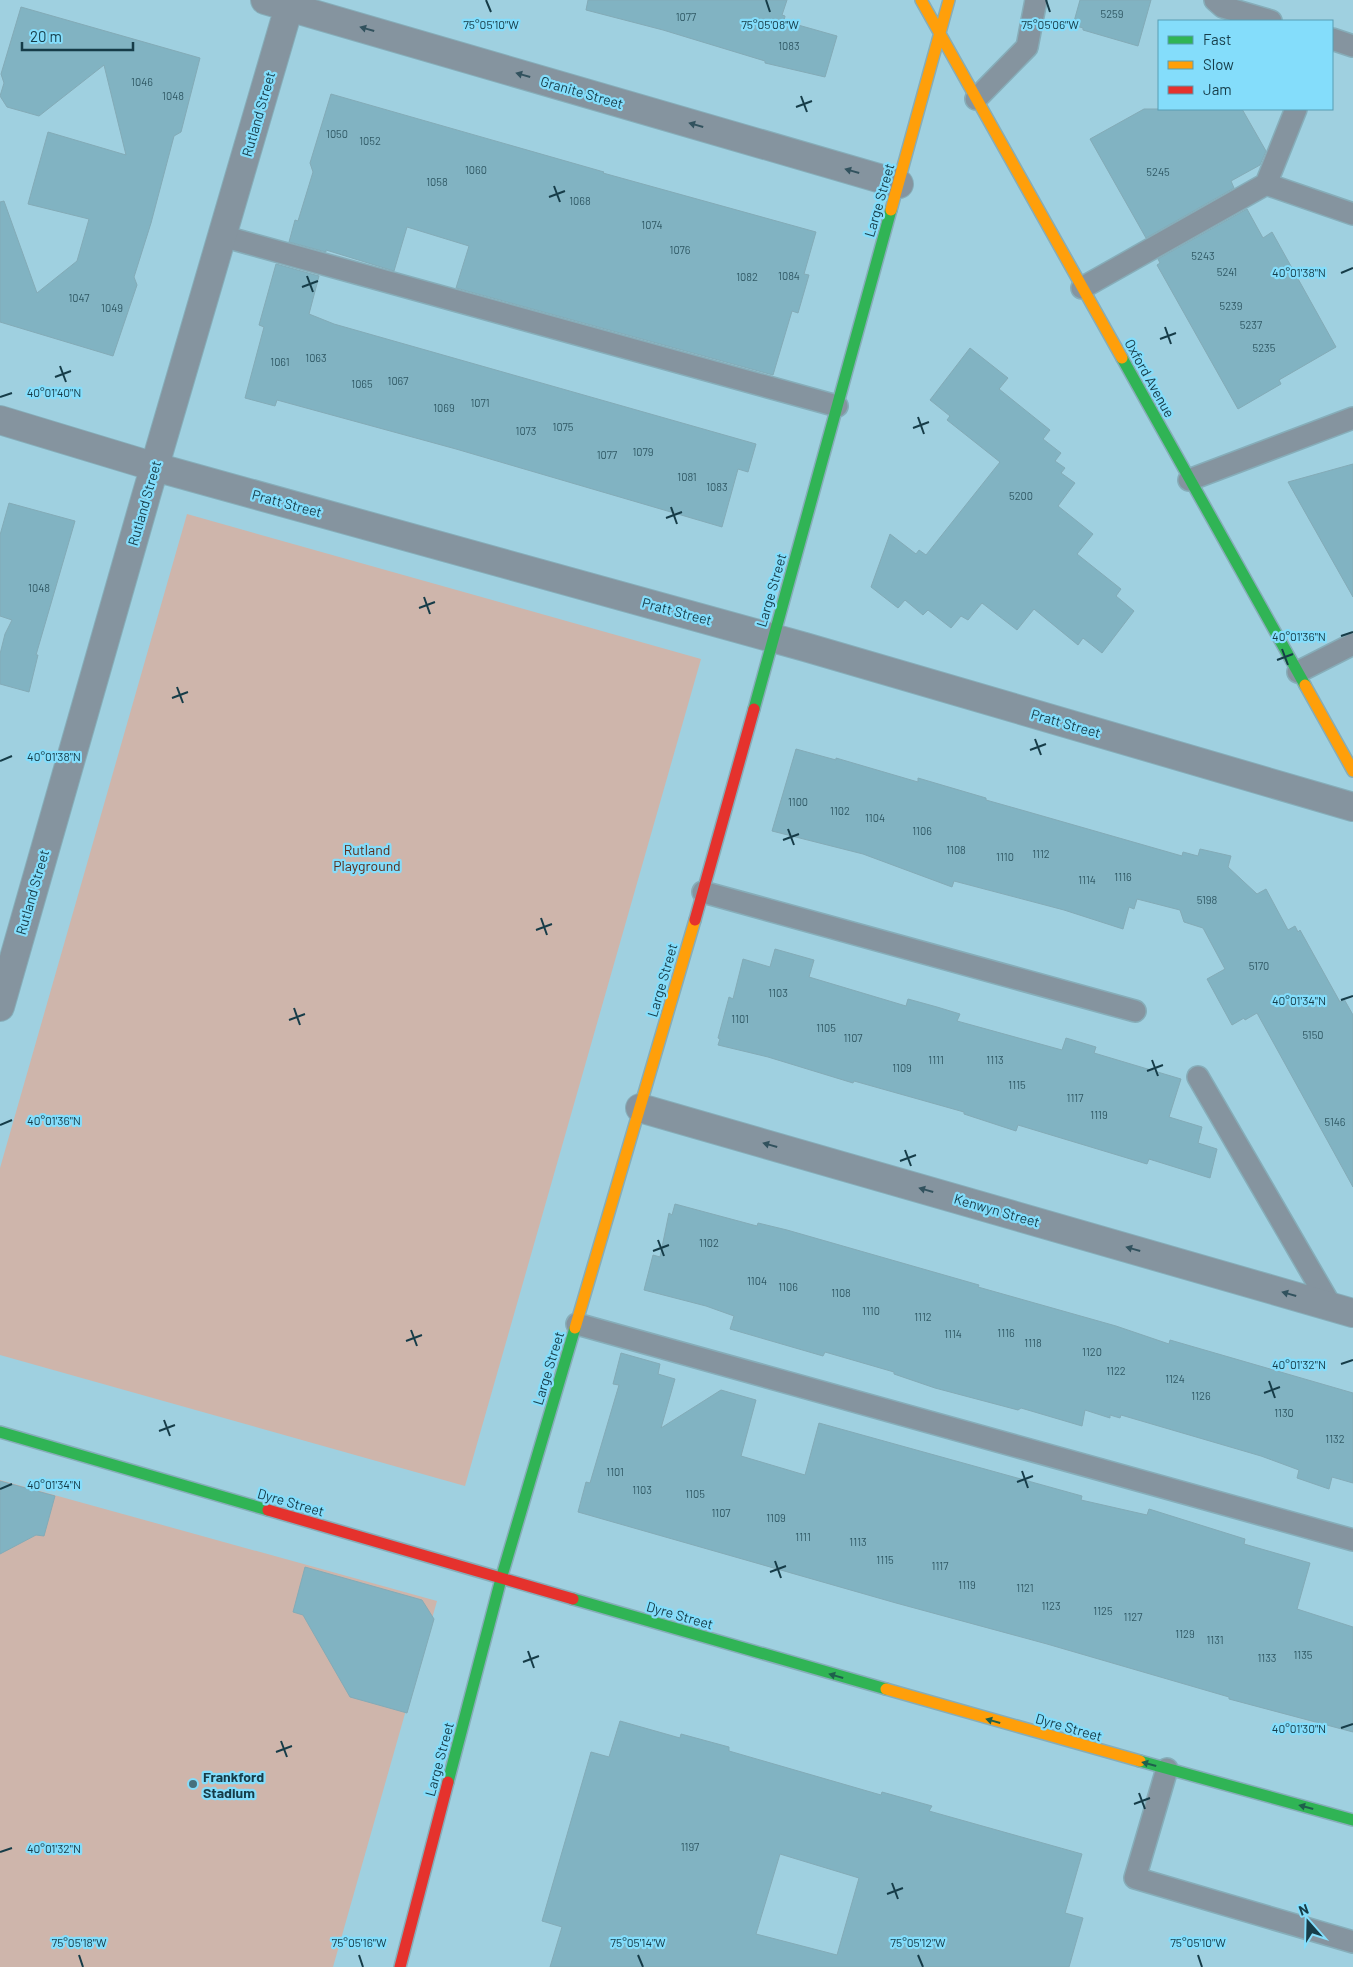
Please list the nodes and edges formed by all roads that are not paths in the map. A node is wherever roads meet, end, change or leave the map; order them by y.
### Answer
1 (921, 0) edge
2 (949, 0) edge
3 (1036, 0) edge
4 (1215, 0) edge
5 (282, 2) edge
6 (1268, 20) edge
7 (939, 33) junction
8 (1333, 39) edge
9 (1353, 46) edge
10 (976, 98) junction
11 (1296, 110) edge
12 (899, 184) junction
13 (1266, 184) junction
14 (1353, 214) edge
15 (222, 236) junction
16 (1082, 288) junction
17 (837, 406) junction
18 (1353, 418) edge
19 (0, 420) edge
20 (155, 467) junction
21 (1189, 480) junction
22 (774, 638) junction
23 (1353, 644) edge
24 (1298, 672) junction
25 (1352, 765) edge
26 (1353, 807) edge
27 (703, 892) junction
28 (10, 930) edge
29 (0, 1007) edge
30 (1135, 1011) dead end
31 (1198, 1077) dead end
32 (640, 1108) junction
33 (1342, 1309) edge
34 (576, 1324) junction
35 (0, 1432) edge
36 (1353, 1540) edge
37 (501, 1579) junction
38 (1167, 1769) junction
39 (1353, 1820) edge
40 (1353, 1942) edge
41 (400, 1967) edge

1 - 7 street, Oxford Avenue
2 - 7 street, Large Street
3 - 10 lane
4 - 6 lane
12 -> 5 street, Granite Street
5 - 15 street, Rutland Street
7 - 10 street, Oxford Avenue
7 - 12 street, Large Street
8 - 9 lane
10 - 16 street, Oxford Avenue
11 - 13 lane
12 - 17 street, Large Street
13 - 14 lane
13 - 16 lane
15 - 17 lane
15 - 20 street, Rutland Street
16 - 21 street, Oxford Avenue
17 - 22 street, Large Street
18 - 21 lane
19 - 20 street, Pratt Street
20 - 22 street, Pratt Street
20 - 28 street, Rutland Street
21 - 24 street, Oxford Avenue
22 - 26 street, Pratt Street
22 - 27 street, Large Street
23 - 24 lane
24 - 25 street, Oxford Avenue
27 - 30 lane
27 - 32 street, Large Street
28 - 29 street, Rutland Street
31 - 33 lane
33 -> 32 street, Kenwyn Street
32 - 34 street, Large Street
34 - 36 lane
34 - 37 street, Large Street
35 - 37 street, Dyre Street
38 -> 37 street, Dyre Street
37 - 41 street, Large Street
39 -> 38 street, Dyre Street
38 - 40 lane

